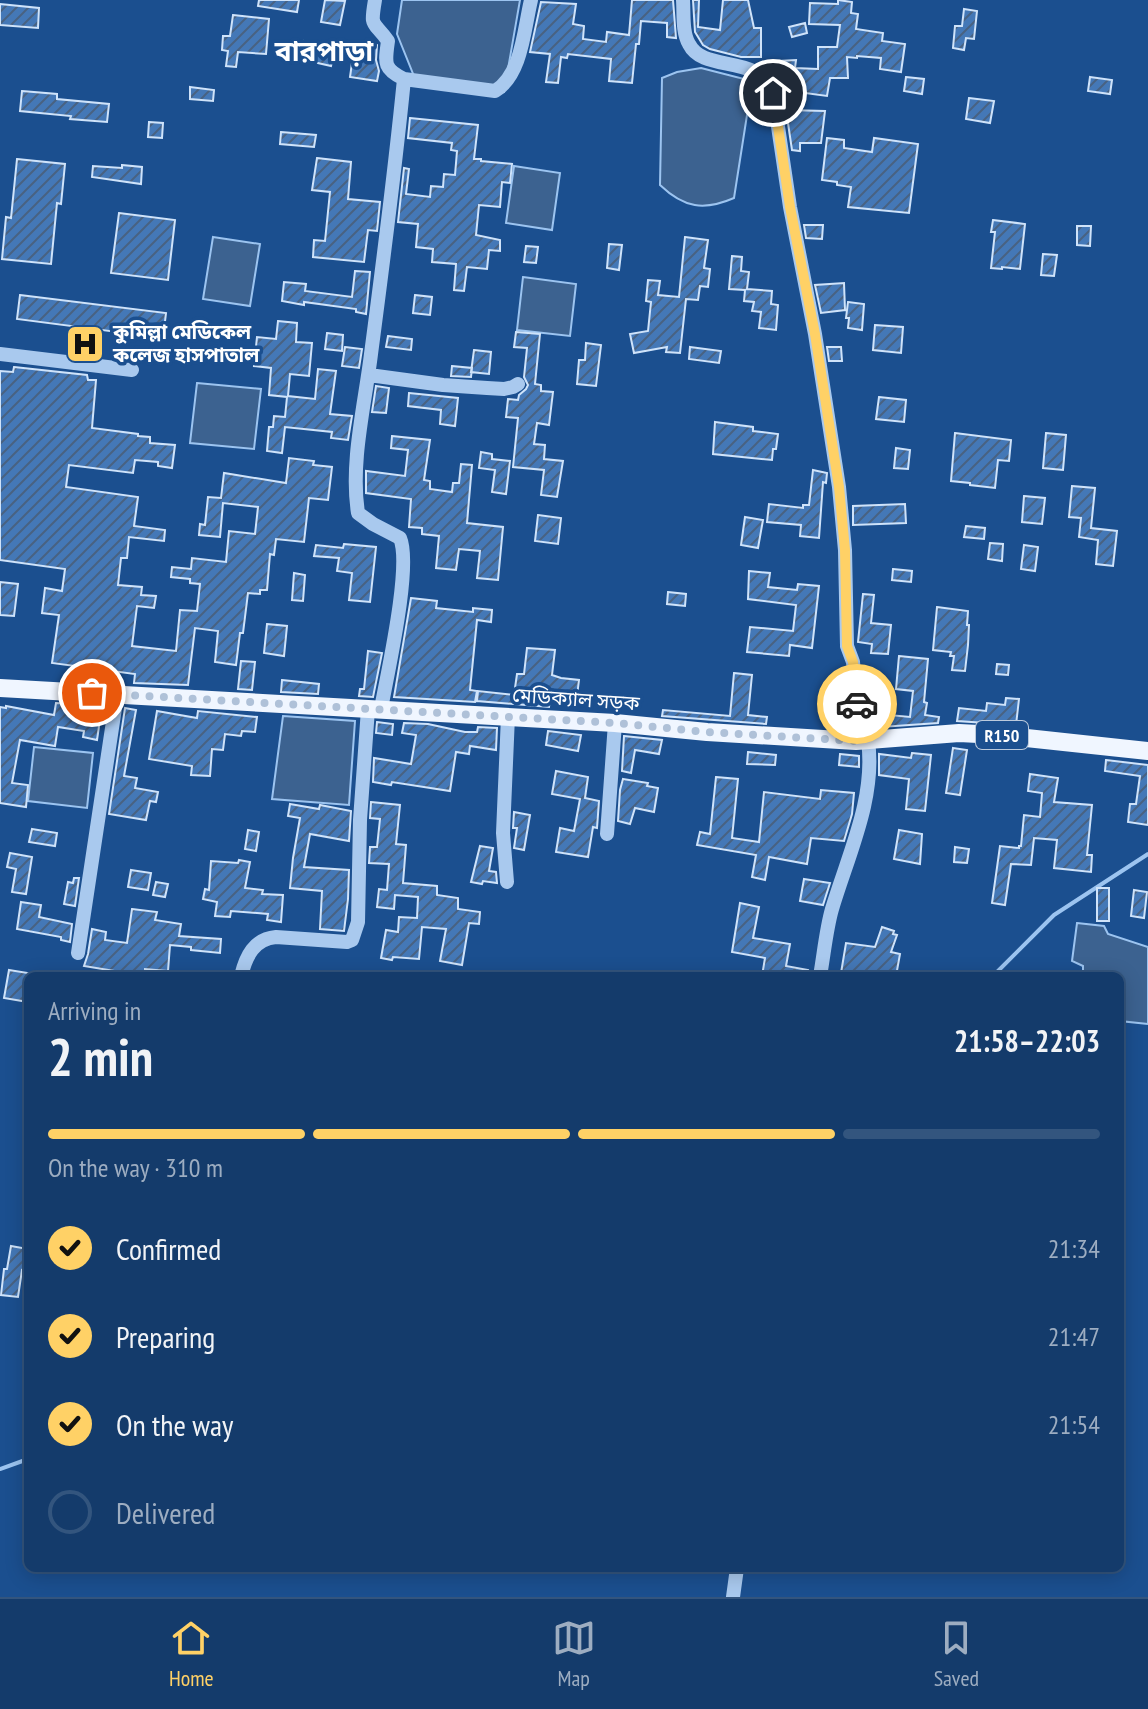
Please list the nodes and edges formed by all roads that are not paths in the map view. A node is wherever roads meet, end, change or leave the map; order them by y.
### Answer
1 (375, 0) edge
2 (531, 0) edge
3 (683, 0) edge
4 (404, 79) junction
5 (0, 354) edge
6 (132, 370) dead end
7 (369, 375) junction
8 (518, 384) dead end
9 (0, 688) edge
10 (117, 695) junction
11 (375, 709) junction
12 (508, 716) junction
13 (615, 723) junction
14 (862, 741) junction
15 (1148, 751) edge
16 (607, 834) dead end
17 (507, 882) dead end
18 (78, 953) dead end
19 (242, 972) edge
20 (821, 972) edge
21 (736, 1572) edge
22 (733, 1597) edge

1 - 4 street
2 - 4 street
3 - 14 street
4 - 7 street
5 - 6 street
7 - 8 street
7 - 11 street
9 - 10 main road, মেডিক্যাল সড়ক / R150
10 - 11 main road, মেডিক্যাল সড়ক / R150
10 - 18 street
11 - 12 main road, মেডিক্যাল সড়ক / R150
11 - 19 street
12 - 13 main road, মেডিক্যাল সড়ক / R150
12 - 17 street
13 - 14 main road, মেডিক্যাল সড়ক / R150
13 - 16 street
14 - 15 main road, মেডিক্যাল সড়ক / R150
14 - 20 street
21 - 22 street

